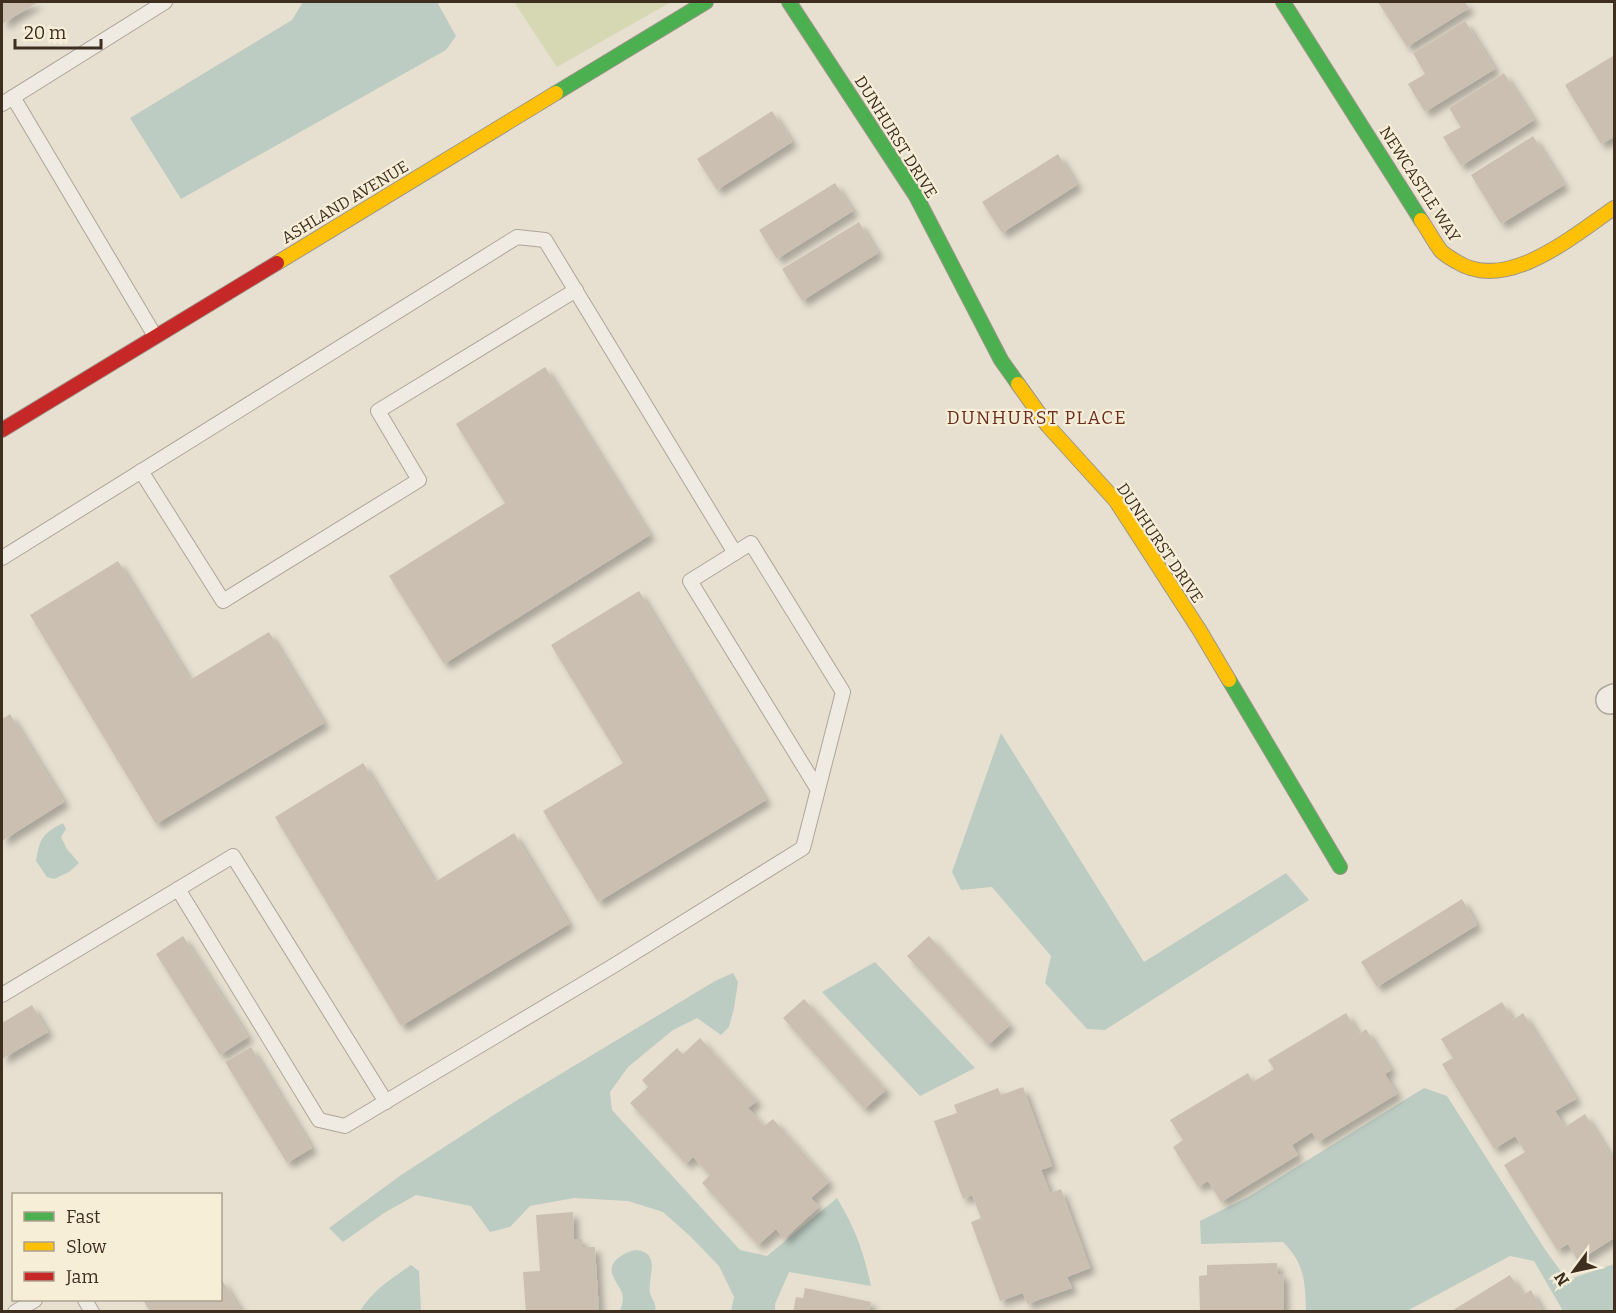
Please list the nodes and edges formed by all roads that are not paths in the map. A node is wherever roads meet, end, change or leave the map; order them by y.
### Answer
1 (165, 2) edge
2 (706, 2) edge
3 (789, 2) edge
4 (1283, 2) edge
5 (7, 100) edge
6 (1614, 208) edge
7 (576, 290) junction
8 (155, 336) junction
9 (2, 430) edge
10 (141, 471) junction
11 (735, 553) junction
12 (2, 558) edge
13 (817, 788) junction
14 (1340, 867) dead end
15 (178, 889) junction
16 (2, 995) edge
17 (386, 1102) junction
18 (32, 1301) edge
19 (15, 1311) edge

1 - 5 lane
2 - 8 street, ASHLAND AVENUE
3 - 14 street, DUNHURST DRIVE
4 - 6 street, NEWCASTLE WAY
5 - 8 lane
7 - 10 lane
7 - 10 lane
7 - 11 lane
8 - 9 street, ASHLAND AVENUE
10 - 12 lane
11 - 13 lane
11 - 13 lane
13 - 17 lane
15 - 16 lane
15 - 17 lane
15 - 17 lane
18 - 19 lane

